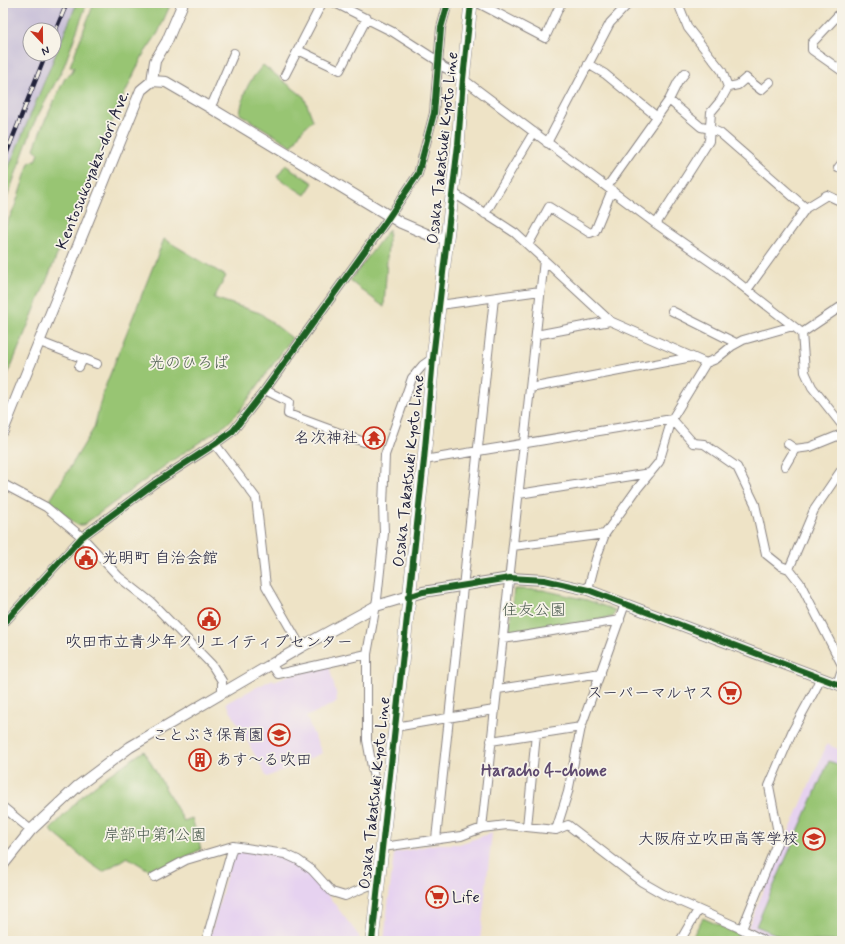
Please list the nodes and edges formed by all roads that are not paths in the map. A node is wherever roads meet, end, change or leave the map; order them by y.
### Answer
1 (183, 3) edge
2 (322, 3) edge
3 (335, 3) edge
4 (448, 3) edge
5 (472, 3) edge
6 (478, 3) edge
7 (561, 3) edge
8 (629, 3) edge
9 (678, 3) edge
10 (842, 11) edge
11 (367, 18) junction
12 (298, 50) junction
13 (234, 53) dead end
14 (438, 61) junction
15 (588, 64) junction
16 (842, 71) edge
17 (685, 73) dead end
18 (285, 75) dead end
19 (463, 79) junction
20 (152, 81) junction
21 (770, 82) dead end
22 (728, 87) junction
23 (669, 100) junction
24 (209, 106) junction
25 (656, 116) junction
26 (711, 128) junction
27 (534, 132) junction
28 (547, 143) junction
29 (610, 188) junction
30 (452, 192) junction
31 (842, 202) edge
32 (806, 208) junction
33 (485, 214) junction
34 (389, 216) junction
35 (656, 224) junction
36 (446, 239) junction
37 (528, 245) junction
38 (544, 260) junction
39 (747, 290) junction
40 (540, 291) junction
41 (494, 298) junction
42 (440, 305) junction
43 (842, 306) edge
44 (672, 311) dead end
45 (610, 321) junction
46 (793, 326) junction
47 (802, 333) junction
48 (536, 335) junction
49 (40, 342) junction
50 (736, 343) junction
51 (692, 357) junction
52 (433, 358) junction
53 (83, 359) junction
54 (706, 362) junction
55 (97, 364) dead end
56 (79, 367) dead end
57 (530, 388) junction
58 (265, 390) junction
59 (838, 413) edge
60 (672, 419) junction
61 (842, 425) edge
62 (3, 431) edge
63 (842, 434) edge
64 (364, 442) dead end
65 (215, 444) junction
66 (524, 444) junction
67 (788, 444) dead end
68 (795, 449) junction
69 (478, 451) junction
70 (424, 460) junction
71 (785, 466) dead end
72 (842, 469) edge
73 (650, 473) junction
74 (3, 484) edge
75 (519, 494) junction
76 (605, 534) junction
77 (82, 537) junction
78 (513, 546) junction
79 (788, 569) junction
80 (510, 578) junction
81 (464, 586) junction
82 (588, 590) junction
83 (408, 597) junction
84 (625, 604) junction
85 (376, 606) junction
86 (620, 620) junction
87 (3, 624) edge
88 (503, 639) junction
89 (302, 647) junction
90 (367, 654) junction
91 (272, 665) junction
92 (842, 666) edge
93 (842, 669) edge
94 (601, 673) junction
95 (820, 678) junction
96 (840, 685) edge
97 (498, 689) junction
98 (222, 693) junction
99 (494, 710) junction
100 (449, 719) junction
101 (395, 727) junction
102 (581, 727) junction
103 (536, 734) junction
104 (491, 741) junction
105 (387, 804) junction
106 (3, 807) edge
107 (527, 827) junction
108 (482, 828) junction
109 (31, 830) junction
110 (556, 830) junction
111 (436, 839) junction
112 (233, 846) junction
113 (383, 847) junction
114 (3, 865) edge
115 (154, 877) dead end
116 (378, 884) junction
117 (698, 910) junction
118 (742, 929) junction
119 (206, 941) edge
120 (372, 941) edge
121 (680, 941) edge
122 (764, 941) edge

1 - 20 street
2 - 12 street
3 - 11 street
4 - 14 street
5 - 19 main road, Osaka Takatsuki Kyoto Line
6 - 7 street
8 - 15 street
9 - 22 street
10 - 16 street
11 - 12 street
11 - 14 street
12 - 18 street
13 - 24 street
14 - 19 street
14 - 34 street
15 - 25 street
15 - 28 street
17 - 23 street
19 - 27 street
19 - 30 main road, Osaka Takatsuki Kyoto Line
20 - 24 street, Kentosukoyaka-dori Ave.
20 - 49 street, Kentosukoyaka-dori Ave.
21 - 22 street
22 - 26 street
23 - 25 street
23 - 26 street
24 - 34 street, Kentosukoyaka-dori Ave.
25 - 29 street
26 - 32 street
26 - 35 street
27 - 28 street
27 - 33 street
28 - 29 street
29 - 35 street
29 - 37 street
30 - 33 street
30 - 36 main road, Osaka Takatsuki Kyoto Line
31 - 32 street
32 - 39 street
33 - 37 street
34 - 36 street, Kentosukoyaka-dori Ave.
34 - 58 street
35 - 39 street
36 - 42 main road, Osaka Takatsuki Kyoto Line
37 - 38 street
38 - 40 street
38 - 45 street
39 - 46 street
40 - 41 street
40 - 48 street
41 - 42 street
41 - 69 street
42 - 52 main road, Osaka Takatsuki Kyoto Line
43 - 47 street
44 - 50 street
45 - 48 street
45 - 51 street
46 - 47 street
46 - 50 street
47 - 59 street
48 - 57 street
49 - 53 street
49 - 62 street, Kentosukoyaka-dori Ave.
50 - 54 street
51 - 54 street
51 - 57 street
52 - 70 main road, Osaka Takatsuki Kyoto Line
52 - 85 street
53 - 55 street
53 - 56 street
54 - 60 street
57 - 66 street
58 - 64 street
58 - 65 street
59 - 61 street
60 - 66 street
60 - 73 street
60 - 79 street
63 - 68 street
65 - 77 street
65 - 89 street
66 - 69 street
66 - 75 street
67 - 68 street
68 - 71 street
69 - 70 street
69 - 81 street
70 - 83 main road, Osaka Takatsuki Kyoto Line
72 - 79 street
73 - 75 street
73 - 76 street
74 - 77 street
75 - 78 street
76 - 78 street
76 - 82 street
77 - 87 street
77 - 98 street
78 - 80 street
79 - 92 street
80 - 81 street
80 - 82 street
80 - 88 street
81 - 83 street
81 - 100 street
82 - 84 street
83 - 85 street
83 - 101 main road, Osaka Takatsuki Kyoto Line
84 - 86 street
84 - 95 street
85 - 89 street
85 - 90 street
86 - 88 street
86 - 94 street
88 - 97 street
89 - 91 street
90 - 91 street
90 - 105 street
91 - 98 street
93 - 96 street
94 - 97 street
94 - 102 street
95 - 96 street
95 - 118 street
97 - 99 street
98 - 109 street
99 - 100 street
99 - 104 street
100 - 101 street
100 - 111 street
101 - 105 main road, Osaka Takatsuki Kyoto Line
102 - 103 street
102 - 110 street
103 - 104 street
103 - 107 street
104 - 108 street
105 - 113 main road, Osaka Takatsuki Kyoto Line
106 - 109 street
107 - 108 street
107 - 110 street
108 - 111 street
109 - 114 street
110 - 117 street
111 - 113 street
112 - 115 street
112 - 116 street
112 - 119 street
113 - 116 main road, Osaka Takatsuki Kyoto Line
116 - 120 main road, Osaka Takatsuki Kyoto Line
117 - 118 street
117 - 121 street
118 - 122 street

